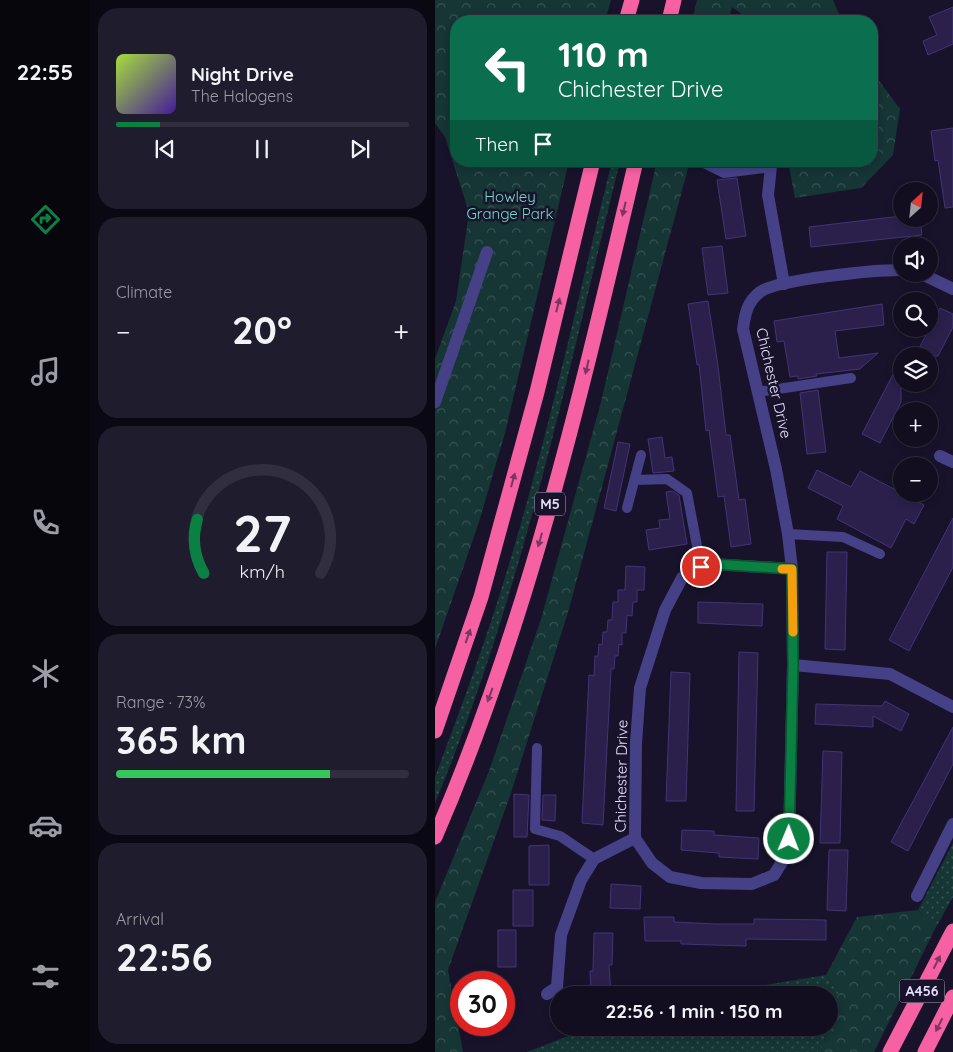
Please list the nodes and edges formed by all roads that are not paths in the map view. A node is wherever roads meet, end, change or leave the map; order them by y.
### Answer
1 (632, 0) edge
2 (674, 0) edge
3 (628, 15) edge
4 (670, 15) edge
5 (592, 167) edge
6 (635, 167) edge
7 (714, 167) edge
8 (763, 167) edge
9 (771, 167) edge
10 (487, 252) dead end
11 (893, 271) edge
12 (938, 282) edge
13 (784, 284) junction
14 (953, 289) edge
15 (851, 378) dead end
16 (758, 392) junction
17 (435, 402) edge
18 (641, 455) dead end
19 (941, 456) dead end
20 (953, 462) edge
21 (635, 480) junction
22 (627, 508) dead end
23 (788, 534) junction
24 (880, 554) dead end
25 (701, 567) junction
26 (792, 569) junction
27 (793, 665) junction
28 (953, 707) edge
29 (435, 731) edge
30 (537, 748) dead end
31 (953, 824) edge
32 (435, 837) edge
33 (635, 838) junction
34 (593, 859) junction
35 (917, 896) dead end
36 (953, 930) edge
37 (547, 994) dead end
38 (953, 997) edge
39 (891, 1052) edge
40 (925, 1052) edge

1 - 3 highway
2 - 4 highway
29 -> 5 highway
6 -> 32 highway, M5
7 - 8 street
9 - 13 street
10 - 17 street
11 - 13 street, Chichester Drive
12 - 14 street
13 - 16 street, Chichester Drive
15 - 16 lane
16 - 23 street, Chichester Drive
18 - 21 lane
19 - 20 street
21 - 22 lane
21 - 25 lane
23 - 24 lane
23 - 26 street, Chichester Drive
25 - 26 street, Chichester Drive
25 - 33 street, Chichester Drive
26 - 27 street, Chichester Drive
27 - 28 street
27 - 33 street, Chichester Drive
30 - 34 lane
31 - 35 street
33 - 34 street
34 - 37 street
39 -> 36 highway, A456
38 -> 40 highway, A456

